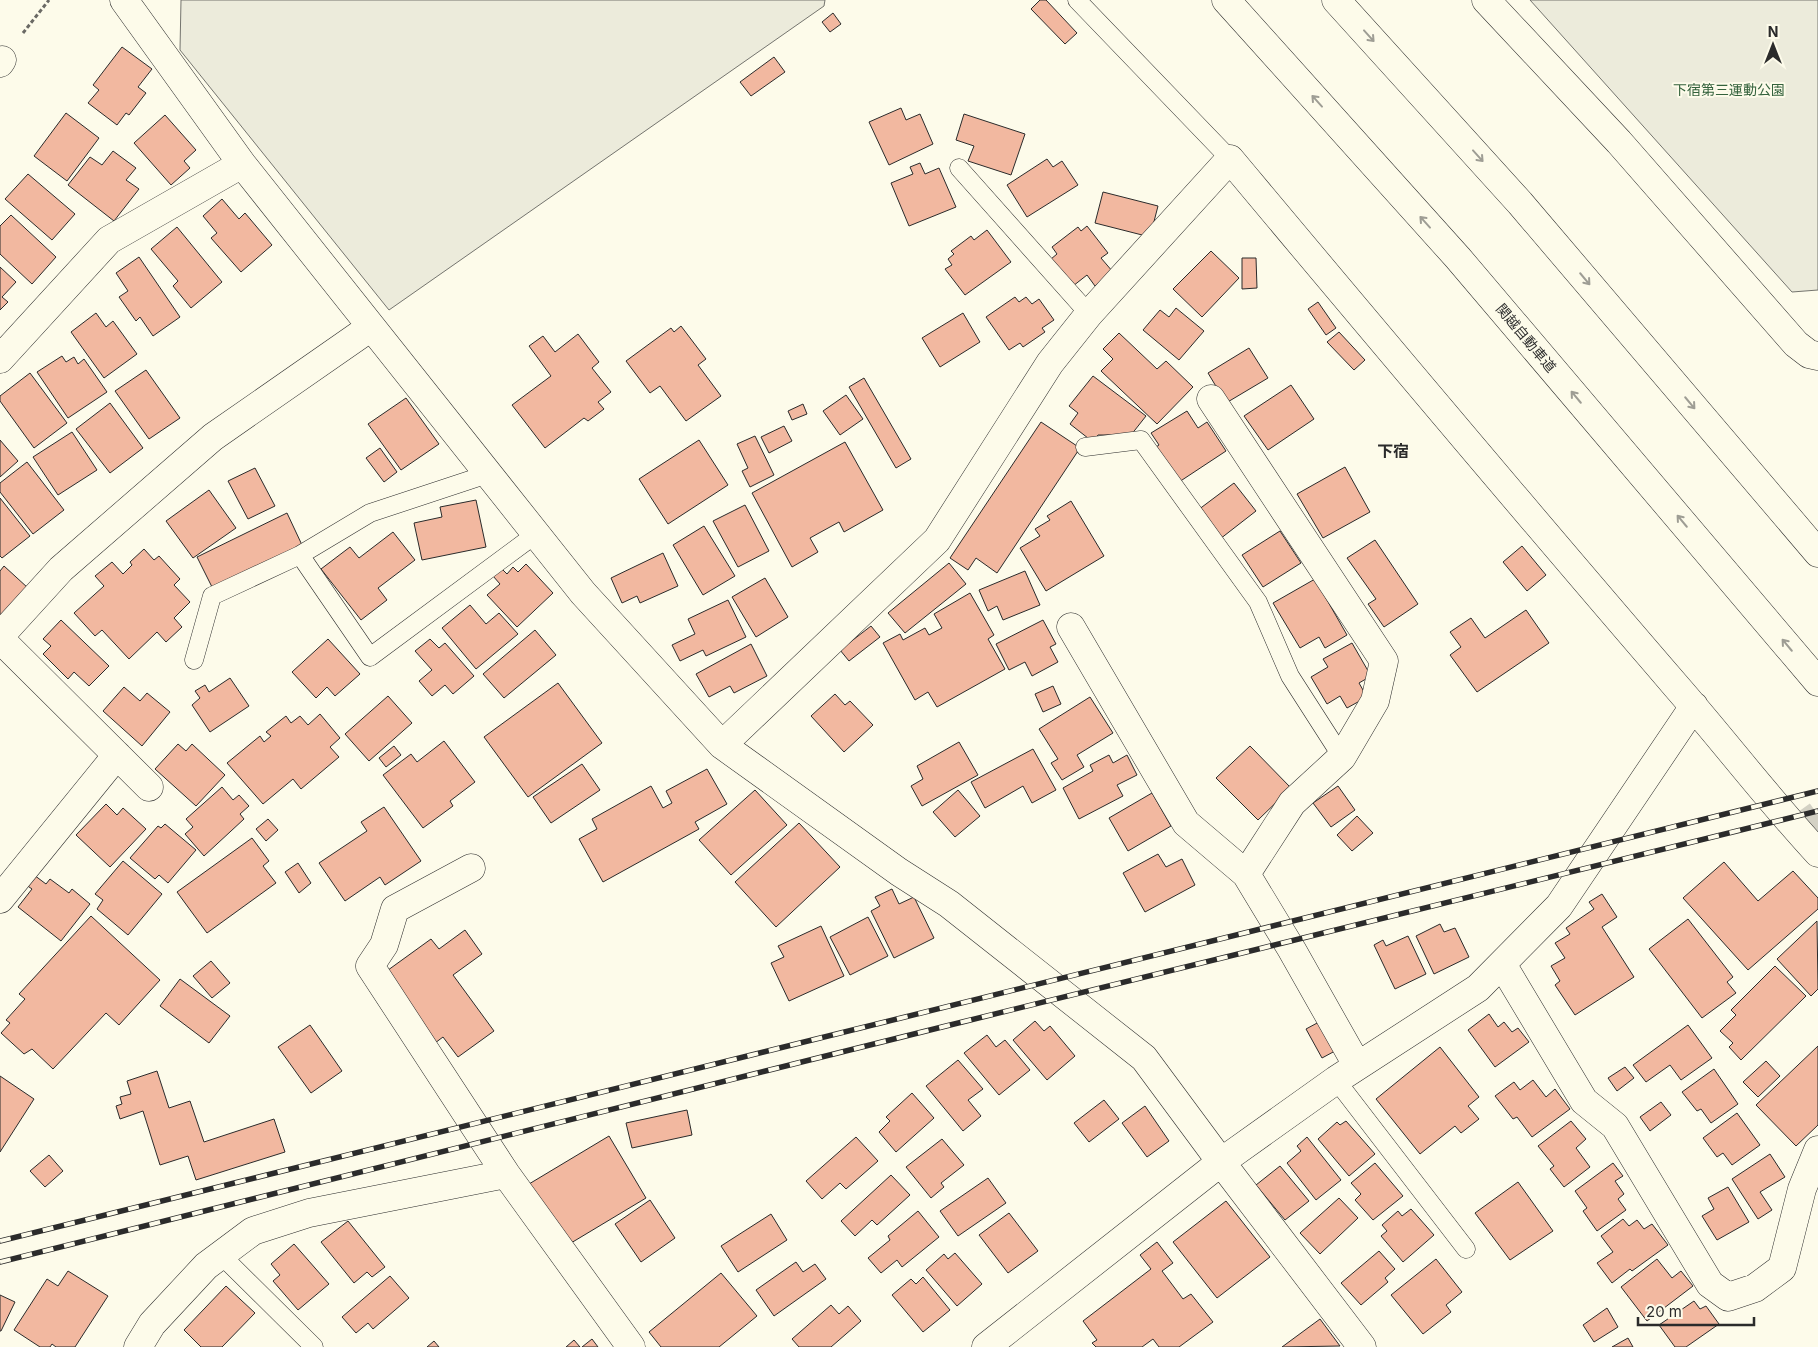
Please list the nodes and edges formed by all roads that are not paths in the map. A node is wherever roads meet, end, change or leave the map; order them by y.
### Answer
1 (124, 0) edge
2 (1077, 0) edge
3 (1226, 0) edge
4 (1336, 0) edge
5 (1486, 0) edge
6 (1230, 159) junction
7 (242, 164) junction
8 (959, 168) dead end
9 (1089, 314) junction
10 (372, 327) junction
11 (1818, 356) edge
12 (0, 359) edge
13 (1211, 399) dead end
14 (1085, 447) dead end
15 (488, 474) junction
16 (536, 534) junction
17 (1818, 553) edge
18 (300, 555) junction
19 (1071, 627) dead end
20 (0, 637) edge
21 (194, 660) dead end
22 (1818, 682) edge
23 (1694, 706) junction
24 (722, 745) junction
25 (117, 755) junction
26 (1342, 757) junction
27 (149, 787) dead end
28 (1818, 854) edge
29 (471, 868) dead end
30 (1246, 874) junction
31 (0, 899) edge
32 (1502, 964) junction
33 (1346, 1073) junction
34 (1818, 1150) edge
35 (1221, 1162) junction
36 (506, 1174) junction
37 (1466, 1249) dead end
38 (221, 1255) junction
39 (138, 1347) edge
40 (314, 1347) edge
41 (631, 1347) edge
42 (986, 1347) edge
43 (1362, 1347) edge

1 - 7 main road
2 - 6 lane
22 -> 3 main road, 関越自動車道
4 -> 17 main road
5 - 11 main road
6 - 9 main road
6 - 23 main road
7 - 10 main road
7 - 12 main road
8 - 9 lane
9 - 24 main road
10 - 15 main road
10 - 20 main road
13 - 26 main road
14 - 26 lane
15 - 16 main road
15 - 18 lane
16 - 18 lane
16 - 24 main road
18 - 21 lane
19 - 30 main road
20 - 25 main road
23 - 28 main road
23 - 32 main road
24 - 35 main road
25 - 27 main road
25 - 31 main road
26 - 30 main road
29 - 36 main road
30 - 33 main road
32 - 33 main road
32 - 34 main road
33 - 35 main road
33 - 37 lane
35 - 42 main road
35 - 43 main road
36 - 38 main road
36 - 41 main road
38 - 39 main road
38 - 40 lane

